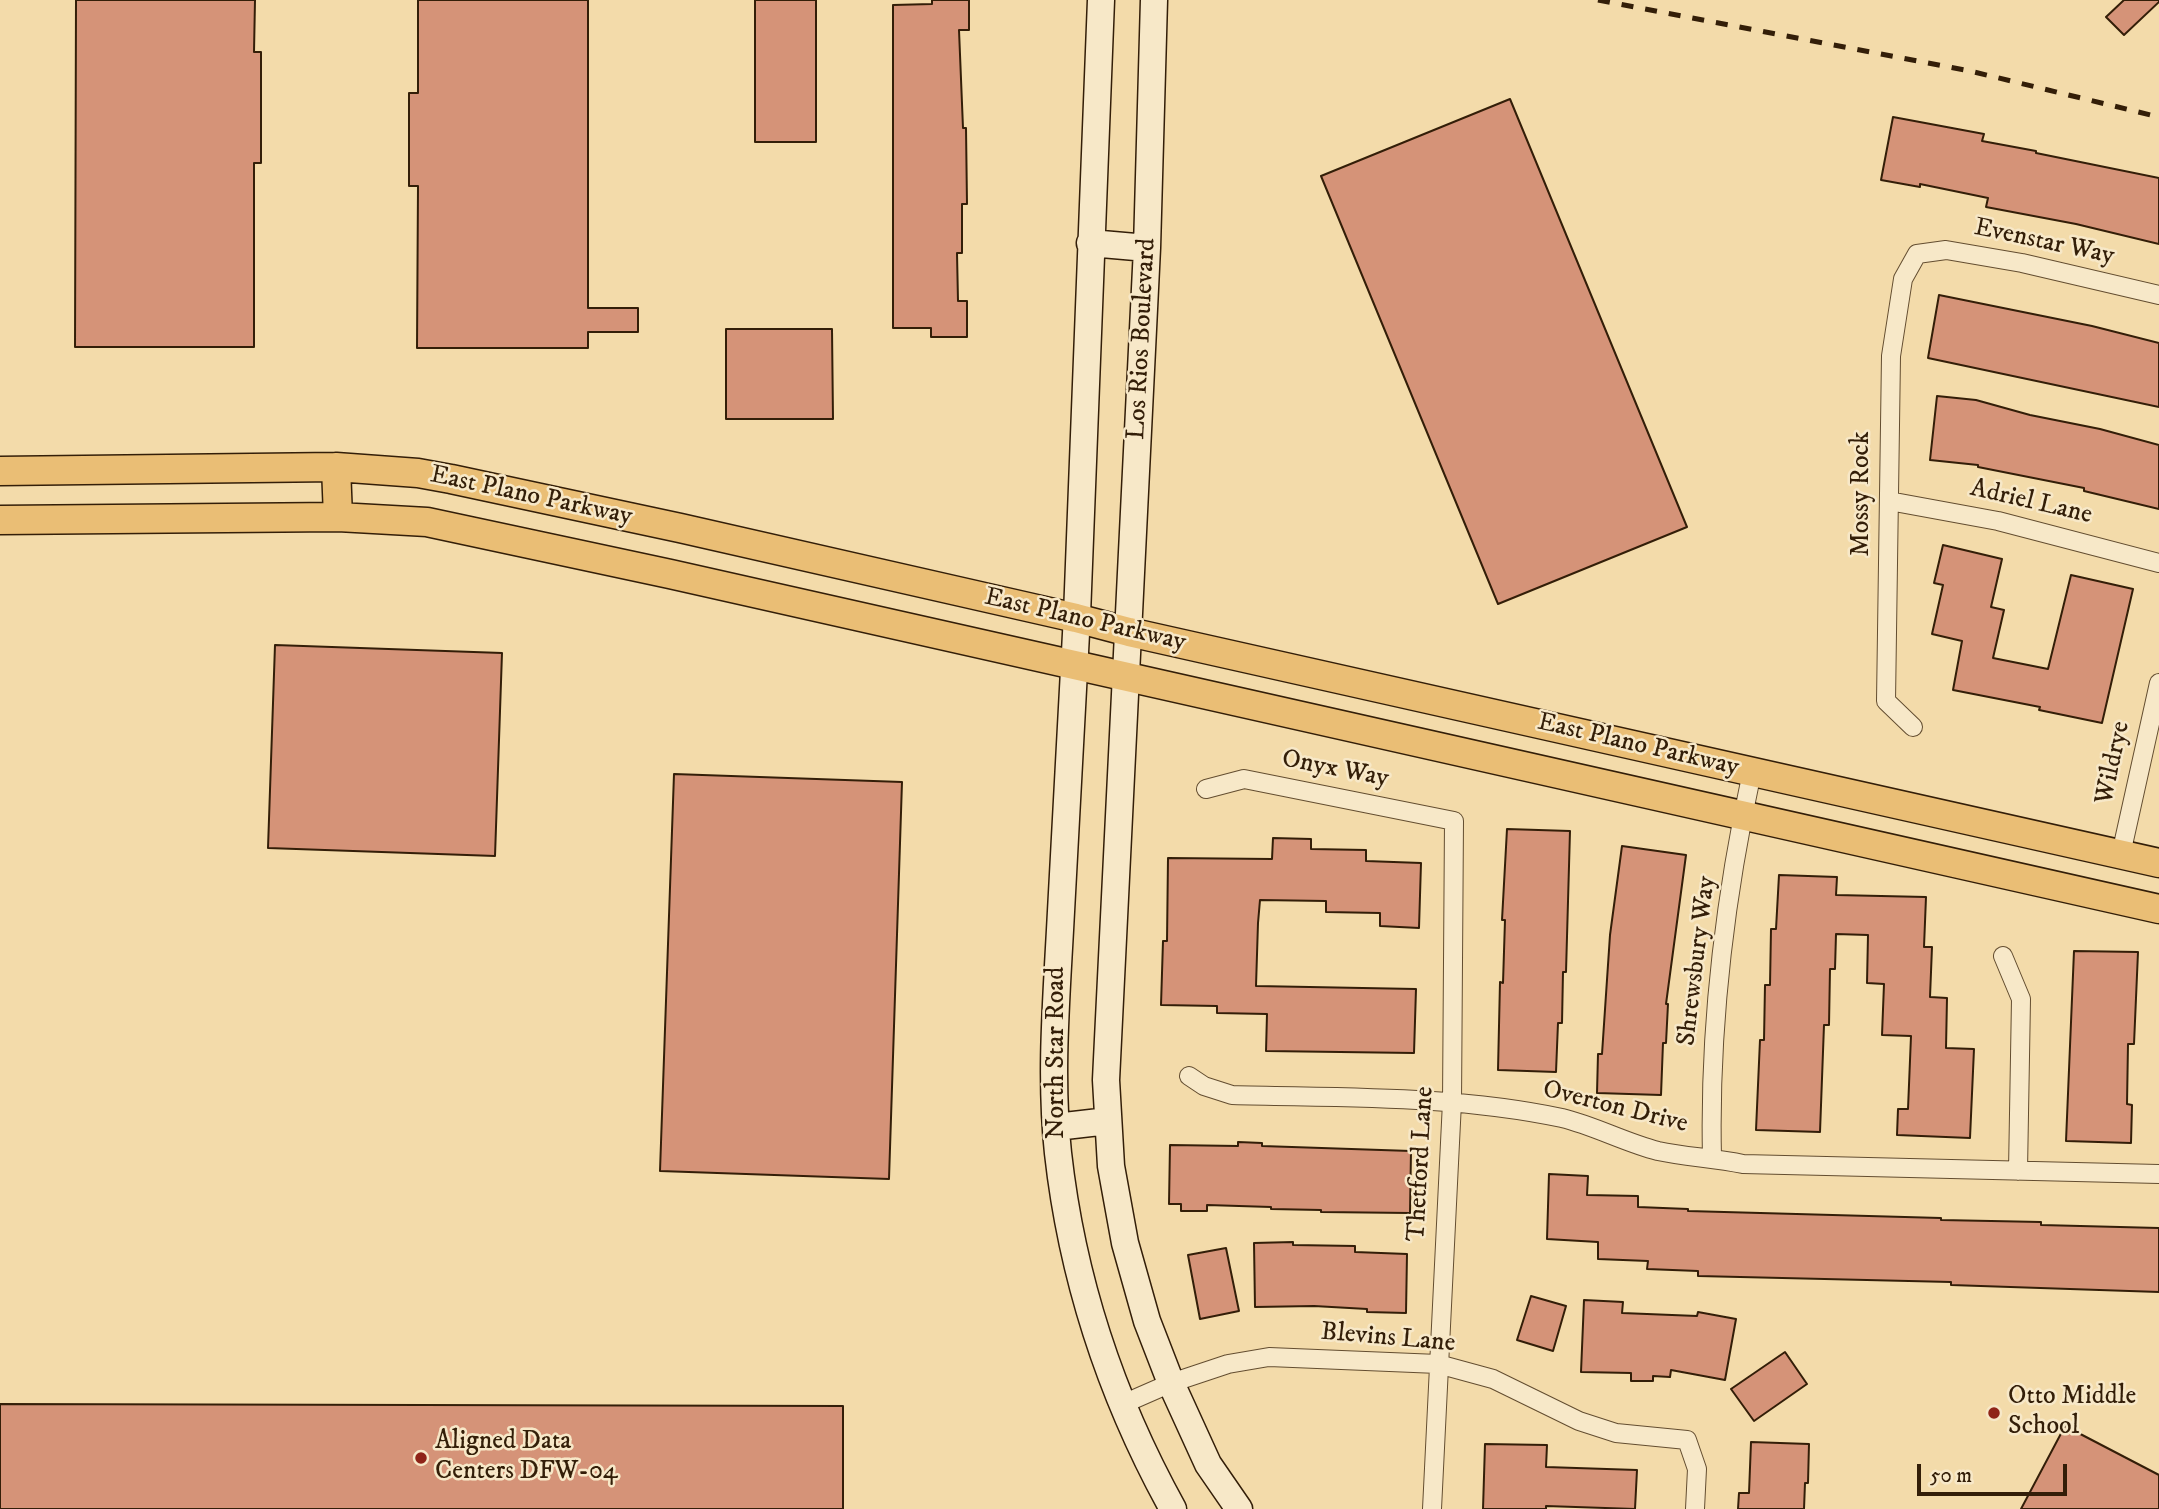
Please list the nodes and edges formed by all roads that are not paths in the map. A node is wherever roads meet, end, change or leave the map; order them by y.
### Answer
1 (1101, 0) edge
2 (1154, 0) edge
3 (1090, 243) junction
4 (1147, 248) junction
5 (1917, 254) joint
6 (2159, 295) edge
7 (337, 467) junction
8 (0, 471) edge
9 (1889, 501) junction
10 (338, 517) junction
11 (0, 520) edge
12 (680, 528) junction
13 (2159, 562) edge
14 (670, 574) junction
15 (1076, 618) junction
16 (1129, 632) junction
17 (1073, 665) junction
18 (1126, 677) junction
19 (2159, 683) edge
20 (1429, 699) junction
21 (1913, 727) dead end
22 (1419, 742) junction
23 (1752, 772) junction
24 (1206, 789) dead end
25 (1743, 815) junction
26 (1454, 821) joint
27 (2121, 854) junction
28 (2159, 863) edge
29 (2159, 909) edge
30 (2003, 956) dead end
31 (1189, 1076) dead end
32 (1452, 1102) junction
33 (1108, 1121) junction
34 (1056, 1127) junction
35 (1712, 1157) junction
36 (2018, 1171) junction
37 (2159, 1174) edge
38 (1438, 1364) junction
39 (1171, 1383) junction
40 (1123, 1404) junction
41 (1173, 1509) edge
42 (1239, 1509) edge
43 (1432, 1509) edge
44 (1695, 1509) edge

1 - 3 main road, Los Rios Boulevard
2 - 4 main road, Los Rios Boulevard
3 - 4 main road
3 - 15 main road, Los Rios Boulevard
4 - 16 main road, Los Rios Boulevard
5 - 6 street, Evenstar Way
5 - 9 street, Mossy Rock
7 - 8 main road, East Plano Parkway
7 - 10 main road
7 - 12 main road, East Plano Parkway
9 - 13 street, Adriel Lane
9 - 21 street, Mossy Rock
10 - 11 main road, East Plano Parkway
10 - 14 main road, East Plano Parkway
12 - 14 main road
12 - 15 main road, East Plano Parkway
14 - 17 main road, East Plano Parkway
15 - 16 main road, East Plano Parkway
15 - 17 main road, North Star Road
16 - 18 main road, Los Rios Boulevard
16 - 20 main road, East Plano Parkway
17 - 18 main road, East Plano Parkway
17 - 34 main road, North Star Road
18 - 22 main road, East Plano Parkway
18 - 33 main road, North Star Road
19 - 27 street, Wildrye
20 - 22 main road
20 - 23 main road, East Plano Parkway
22 - 25 main road, East Plano Parkway
23 - 25 street, Shrewsbury Way
23 - 27 main road, East Plano Parkway
24 - 26 street, Onyx Way
25 - 29 main road, East Plano Parkway
25 - 35 street, Shrewsbury Way
26 - 32 street, Thetford Lane
27 - 28 main road, East Plano Parkway
30 - 36 street
31 - 32 street, Overton Drive
32 - 35 street, Overton Drive
32 - 38 street, Thetford Lane
33 - 34 main road
33 - 39 main road, North Star Road
34 - 40 main road, North Star Road
35 - 36 street, Overton Drive
36 - 37 street, Overton Drive
38 - 39 street, Blevins Lane
38 - 43 street, Thetford Lane
38 - 44 street, Blevins Lane
39 - 40 street, Blevins Lane
39 - 42 main road, North Star Road
40 - 41 main road, North Star Road

